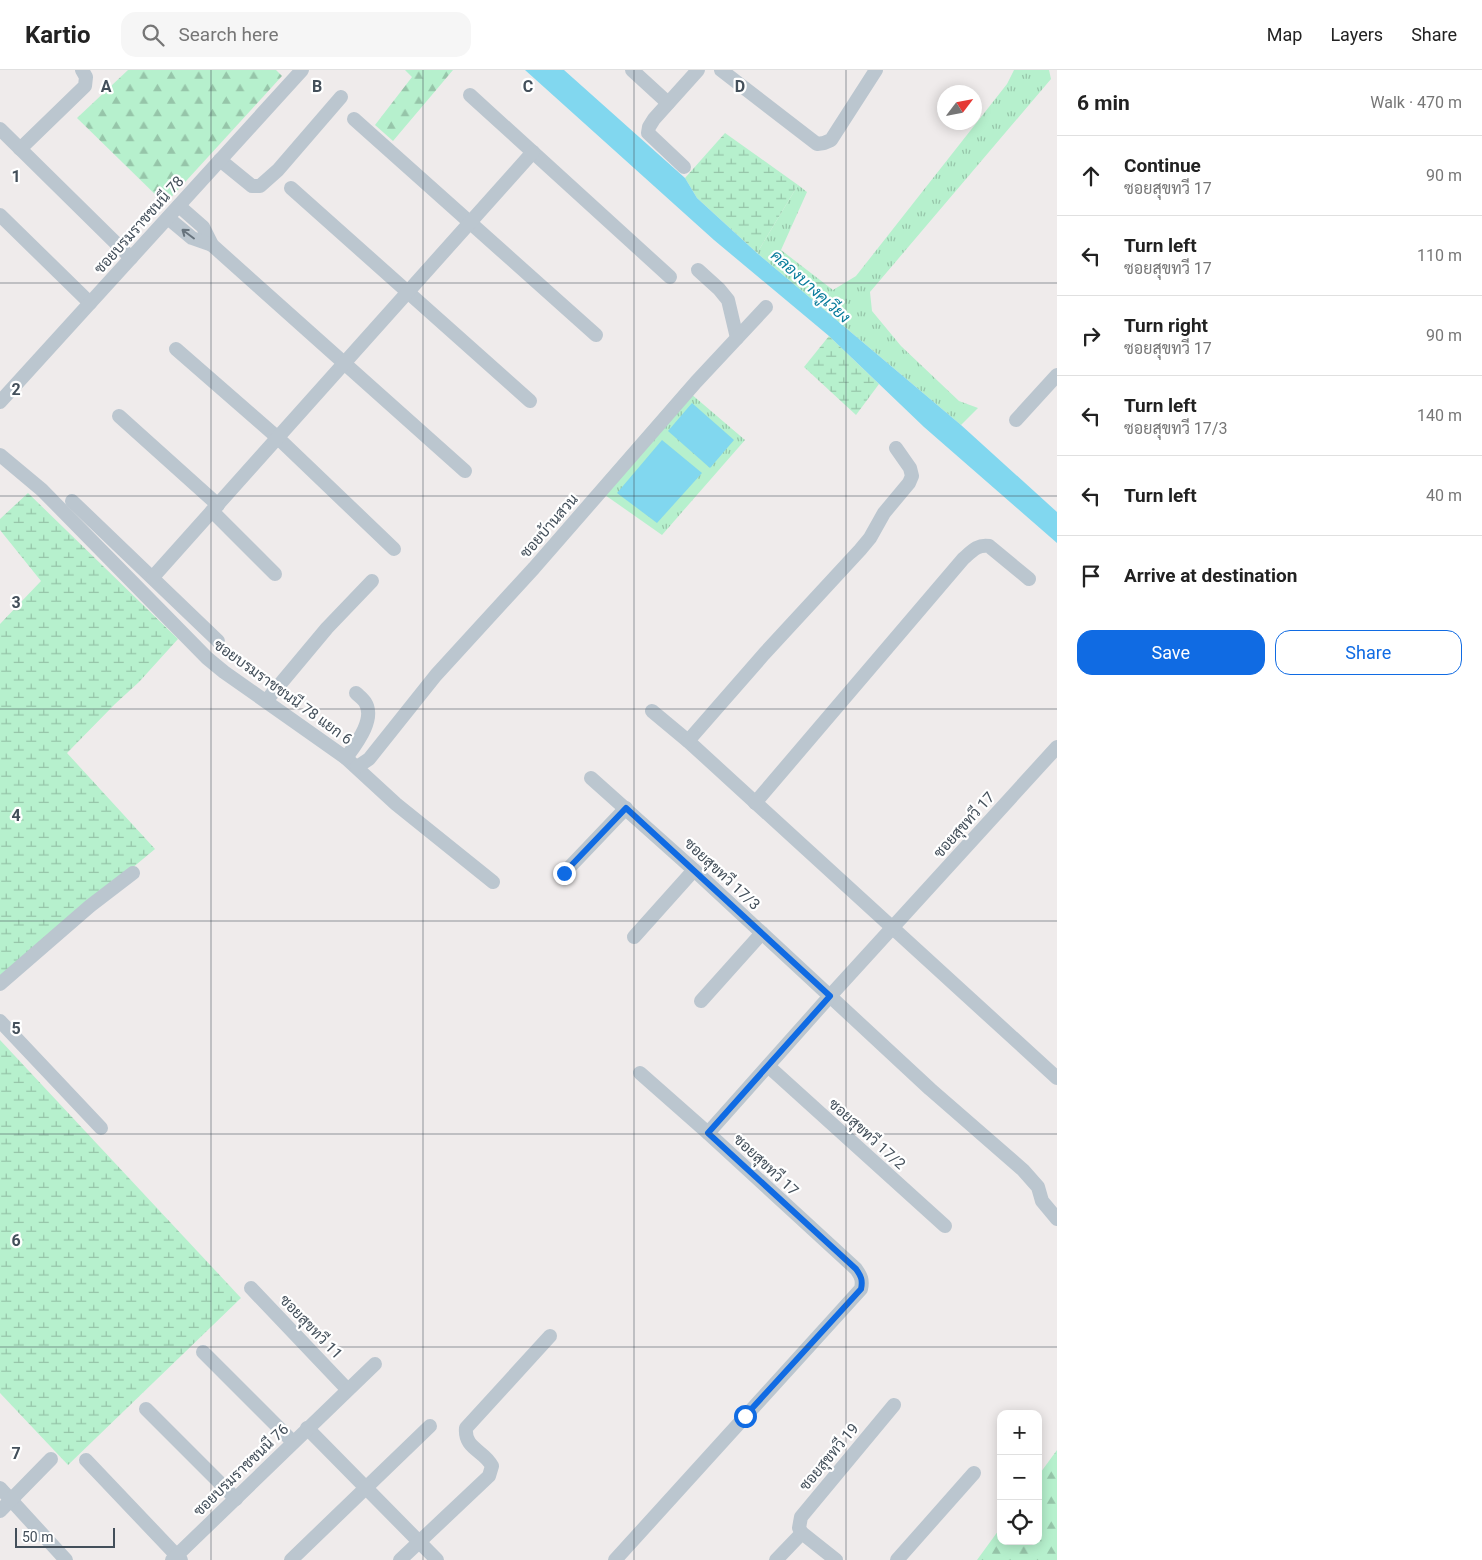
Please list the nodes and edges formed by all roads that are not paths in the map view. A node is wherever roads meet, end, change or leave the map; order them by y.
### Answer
1 (82, 70) edge
2 (302, 70) edge
3 (632, 70) edge
4 (698, 70) edge
5 (721, 70) edge
6 (871, 72) edge
7 (470, 95) dead end
8 (341, 97) dead end
9 (668, 103) junction
10 (354, 119) dead end
11 (0, 129) edge
12 (20, 150) junction
13 (533, 152) junction
14 (220, 160) junction
15 (684, 167) dead end
16 (291, 188) dead end
17 (179, 206) junction
18 (0, 215) edge
19 (168, 218) junction
20 (470, 223) junction
21 (212, 245) junction
22 (131, 258) junction
23 (698, 270) dead end
24 (670, 277) dead end
25 (408, 292) junction
26 (90, 303) junction
27 (766, 307) dead end
28 (596, 335) dead end
29 (738, 338) junction
30 (176, 349) dead end
31 (345, 363) junction
32 (1057, 375) edge
33 (530, 401) dead end
34 (0, 402) edge
35 (119, 416) dead end
36 (1016, 420) dead end
37 (278, 438) junction
38 (896, 448) dead end
39 (0, 455) edge
40 (465, 471) dead end
41 (72, 501) dead end
42 (215, 508) junction
43 (394, 549) dead end
44 (275, 574) dead end
45 (153, 577) junction
46 (1029, 579) dead end
47 (372, 581) dead end
48 (218, 641) dead end
49 (356, 694) dead end
50 (266, 701) junction
51 (652, 710) dead end
52 (688, 741) junction
53 (1057, 747) edge
54 (346, 758) junction
55 (357, 767) junction
56 (591, 778) dead end
57 (755, 803) junction
58 (626, 808) junction
59 (694, 870) junction
60 (133, 873) dead end
61 (564, 873) dead end
62 (493, 882) dead end
63 (892, 928) junction
64 (762, 933) junction
65 (634, 937) dead end
66 (0, 984) edge
67 (830, 996) junction
68 (701, 1001) dead end
69 (0, 1021) edge
70 (768, 1066) junction
71 (640, 1073) dead end
72 (1057, 1078) edge
73 (101, 1128) dead end
74 (708, 1133) junction
75 (1057, 1219) edge
76 (945, 1226) dead end
77 (251, 1288) dead end
78 (550, 1336) dead end
79 (202, 1352) dead end
80 (374, 1364) dead end
81 (347, 1389) junction
82 (894, 1404) dead end
83 (146, 1409) dead end
84 (430, 1426) dead end
85 (307, 1428) junction
86 (293, 1442) junction
87 (51, 1460) dead end
88 (86, 1460) dead end
89 (974, 1473) dead end
90 (0, 1488) edge
91 (367, 1488) junction
92 (236, 1499) junction
93 (11, 1500) junction
94 (0, 1511) edge
95 (802, 1534) junction
96 (419, 1542) junction
97 (177, 1558) edge
98 (63, 1559) edge
99 (291, 1560) edge
100 (400, 1560) edge
101 (437, 1560) edge
102 (615, 1560) edge
103 (776, 1560) edge
104 (836, 1560) edge
105 (897, 1560) edge

1 - 12 street
2 - 14 street, ซอยบรมราชชนนี 78
3 - 9 street
4 - 9 street
5 - 6 street
7 - 13 street
8 - 14 street
9 - 15 street
10 - 20 street
11 - 12 street
12 - 22 street
13 - 20 street
13 - 24 street
14 - 17 street, ซอยบรมราชชนนี 78
16 - 25 street
17 - 19 street, ซอยบรมราชชนนี 78
17 - 21 street
18 - 26 street
21 -> 19 street
19 - 22 street, ซอยบรมราชชนนี 78
20 - 25 street
20 - 28 street
21 - 31 street
22 - 26 street, ซอยบรมราชชนนี 78
23 - 29 street
25 - 31 street
25 - 33 street
26 - 34 street, ซอยบรมราชชนนี 78
27 - 29 street, ซอยบ้านสวน
29 - 55 street, ซอยบ้านสวน
30 - 37 street
31 - 37 street
31 - 40 street
32 - 36 street
35 - 42 street
37 - 42 street
37 - 43 street
38 - 52 street
39 - 50 street, ซอยบรมราชชนนี 78 แยก 6
41 - 45 street
42 - 44 street
42 - 45 street
45 - 48 street
46 - 57 street
47 - 50 street
49 - 54 street
50 - 54 street, ซอยบรมราชชนนี 78 แยก 6
51 - 52 street
52 - 57 street
53 - 63 street, ซอยสุขทวี 17
54 - 55 street, ซอยบรมราชชนนี 78 แยก 6
55 - 62 street, ซอยบรมราชชนนี 78 แยก 6
56 - 58 street, ซอยสุขทวี 17/3
57 - 63 street
58 - 59 street, ซอยสุขทวี 17/3
58 - 61 street
59 - 64 street, ซอยสุขทวี 17/3
59 - 65 street
60 - 66 street
63 - 67 street, ซอยสุขทวี 17
63 - 72 street
64 - 67 street, ซอยสุขทวี 17/3
64 - 68 street
67 - 70 street, ซอยสุขทวี 17
67 - 75 street, ซอยสุขทวี 17/3
69 - 73 street
70 - 74 street, ซอยสุขทวี 17
70 - 76 street, ซอยสุขทวี 17/2
71 - 74 street
74 - 102 street, ซอยสุขทวี 17
77 - 81 street, ซอยสุขทวี 11
78 - 96 street
79 - 86 street
80 - 81 street
81 - 85 street
82 - 95 street, ซอยสุขทวี 19
83 - 92 street
84 - 91 street
85 - 86 street, ซอยบรมราชชนนี 76
85 - 91 street, ซอยบรมราชชนนี 76
86 - 92 street, ซอยบรมราชชนนี 76
87 - 93 street
88 - 97 street
89 - 105 street
90 - 93 street
91 - 96 street, ซอยบรมราชชนนี 76
91 - 99 street
92 - 97 street, ซอยบรมราชชนนี 76
93 - 94 street
93 - 98 street
95 - 103 street
95 - 104 street
96 - 100 street
96 - 101 street, ซอยบรมราชชนนี 76

